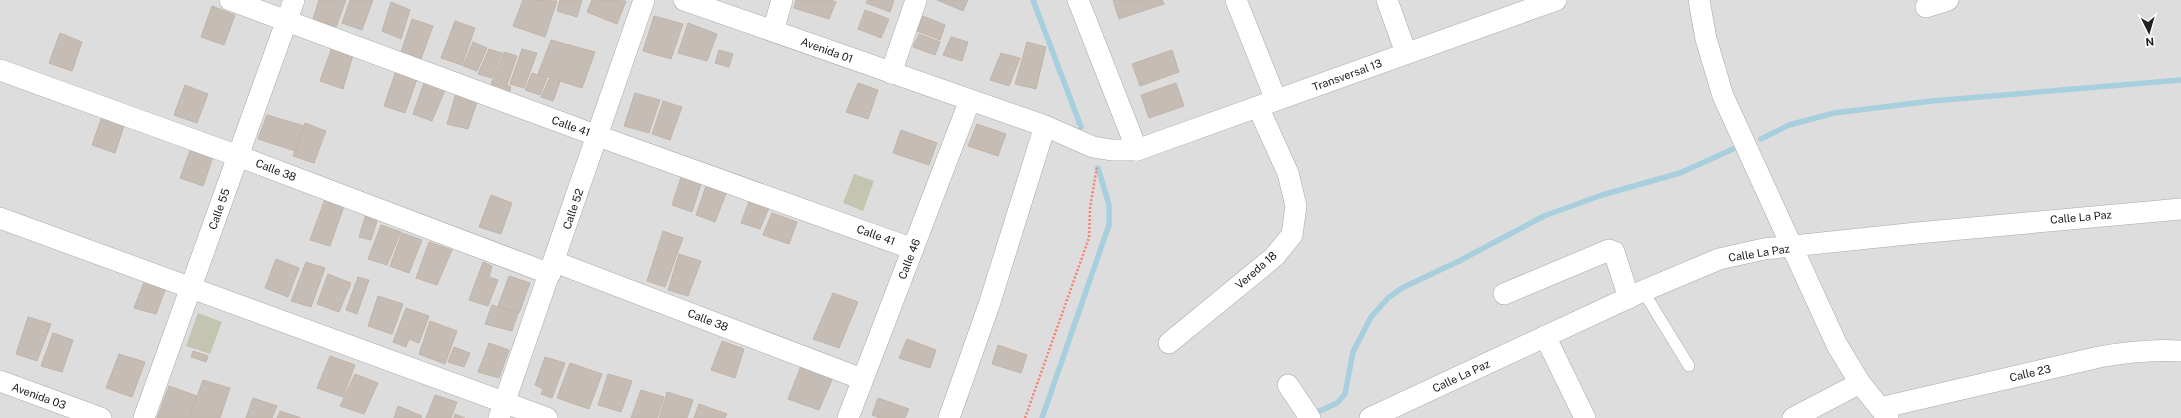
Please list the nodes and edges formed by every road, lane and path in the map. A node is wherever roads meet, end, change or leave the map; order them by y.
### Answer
1 (230, 0) edge
2 (294, 0) edge
3 (644, 0) edge
4 (684, 0) edge
5 (782, 0) edge
6 (916, 0) edge
7 (1078, 0) edge
8 (1236, 0) edge
9 (1387, 0) edge
10 (1699, 0) edge
11 (1948, 0) edge
12 (1544, 2) edge
13 (1926, 7) dead end
14 (286, 21) junction
15 (773, 31) junction
16 (1406, 53) junction
17 (0, 70) edge
18 (891, 73) junction
19 (970, 100) junction
20 (1267, 104) junction
21 (1045, 126) junction
22 (598, 136) junction
23 (1101, 149) junction
24 (1137, 150) junction
25 (238, 156) junction
26 (2181, 209) edge
27 (0, 218) edge
28 (1793, 247) junction
29 (913, 248) junction
30 (552, 268) junction
31 (192, 287) junction
32 (1504, 294) dead end
33 (1636, 294) junction
34 (1545, 336) junction
35 (1169, 343) dead end
36 (2181, 351) edge
37 (1689, 366) dead end
38 (862, 379) junction
39 (0, 381) edge
40 (1860, 383) junction
41 (1288, 385) dead end
42 (502, 410) edge
43 (1305, 411) edge
44 (1884, 413) edge
45 (101, 418) edge
46 (144, 418) edge
47 (548, 418) edge
48 (848, 418) edge
49 (949, 418) edge
50 (1025, 418) edge
51 (1370, 418) edge
52 (1585, 418) edge
53 (1793, 418) edge

1 - 14 street, Calle 41
2 - 14 street, Calle 55
3 - 22 street, Calle 52
4 - 15 street, Avenida 01
5 - 15 street
6 - 18 street
7 - 24 street
8 - 20 street, Vereda 18
9 - 16 street
10 - 28 street
11 - 13 street
12 - 16 street, Transversal 13
14 - 22 street, Calle 41
14 - 25 street, Calle 55
15 - 18 street, Avenida 01
16 - 20 street, Transversal 13
17 - 25 street, Calle 38
18 - 19 street, Avenida 01
19 - 21 street, Avenida 01
19 - 29 street, Calle 46
20 - 24 street, Transversal 13
20 - 35 street, Vereda 18
21 - 23 street, Avenida 01
21 - 49 street
22 - 29 street, Calle 41
22 - 30 street, Calle 52
23 - 24 street, Avenida 01
23 - 50 path
25 - 30 street, Calle 38
25 - 31 street, Calle 55
26 - 28 street, Calle La Paz
27 - 31 street
28 - 33 street, Calle La Paz
28 - 40 street
29 - 38 street, Calle 46
30 - 38 street, Calle 38
30 - 42 street, Calle 52
31 - 42 street
31 - 46 street, Calle 55
32 - 33 street
33 - 34 street, Calle La Paz
33 - 37 lane
34 - 51 street, Calle La Paz
34 - 52 street
36 - 44 street, Calle 23
38 - 48 street, Calle 46
39 - 45 street, Avenida 03
40 - 44 street
40 - 53 street
41 - 43 street
42 - 47 street

